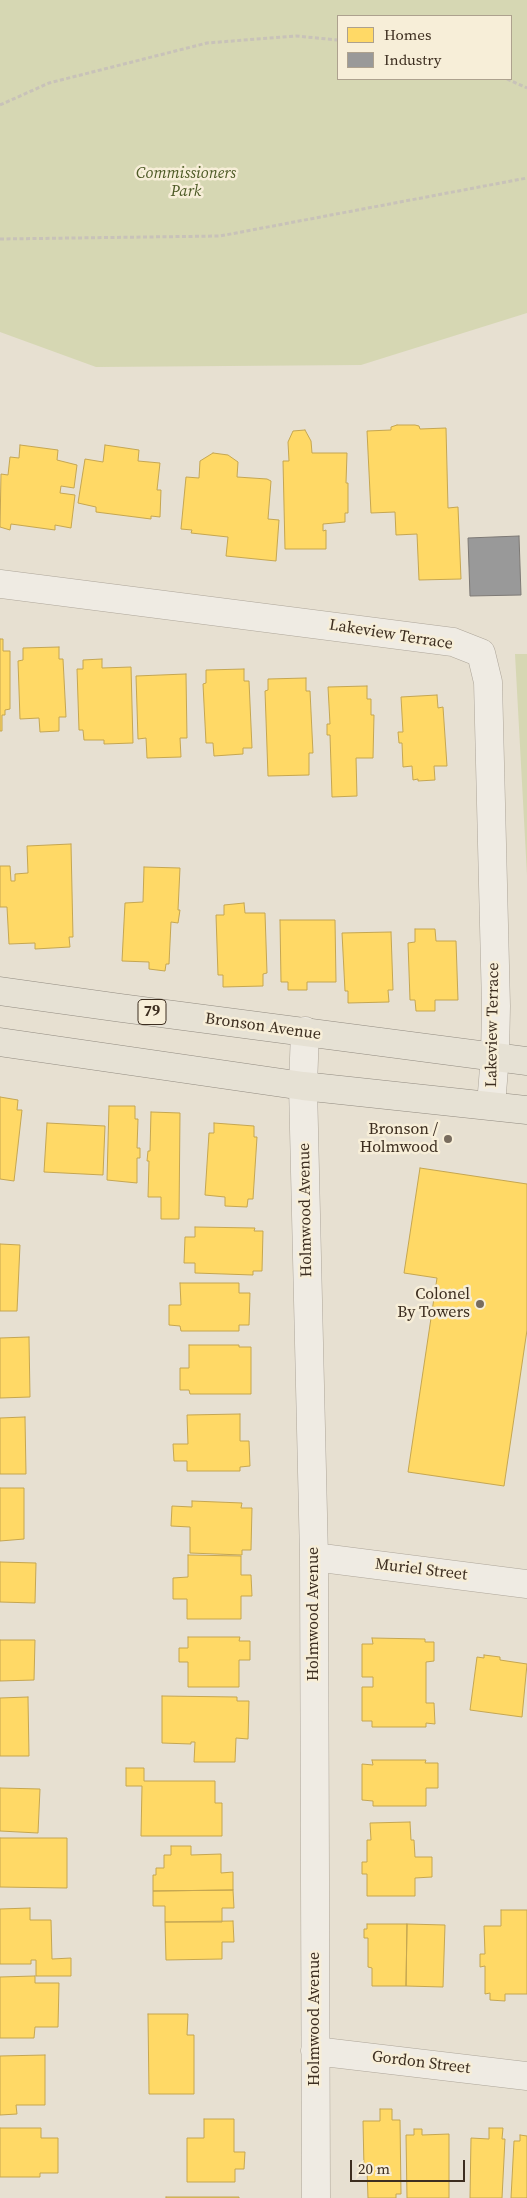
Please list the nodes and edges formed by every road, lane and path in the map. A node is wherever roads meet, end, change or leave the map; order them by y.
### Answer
1 (337, 40) edge
2 (510, 80) edge
3 (527, 88) edge
4 (0, 104) edge
5 (527, 178) edge
6 (0, 239) edge
7 (0, 584) edge
8 (0, 990) edge
9 (304, 1031) junction
10 (0, 1042) edge
11 (495, 1056) junction
12 (527, 1061) edge
13 (303, 1086) junction
14 (491, 1105) junction
15 (527, 1110) edge
16 (314, 1557) junction
17 (527, 1584) edge
18 (315, 2051) junction
19 (527, 2076) edge
20 (316, 2198) edge

1 - 4 path
2 - 3 path
5 - 6 path
7 - 11 street, Lakeview Terrace
8 - 9 main road, Bronson Avenue / 79
9 - 11 main road, Bronson Avenue / 79
9 - 13 street, Holmwood Avenue
10 - 13 main road
11 - 12 main road, Bronson Avenue / 79
11 - 14 street, Lakeview Terrace
13 - 14 main road
13 - 16 street, Holmwood Avenue
14 - 15 main road
16 - 17 street, Muriel Street
16 - 18 street, Holmwood Avenue
18 - 19 street, Gordon Street
18 - 20 street, Holmwood Avenue

